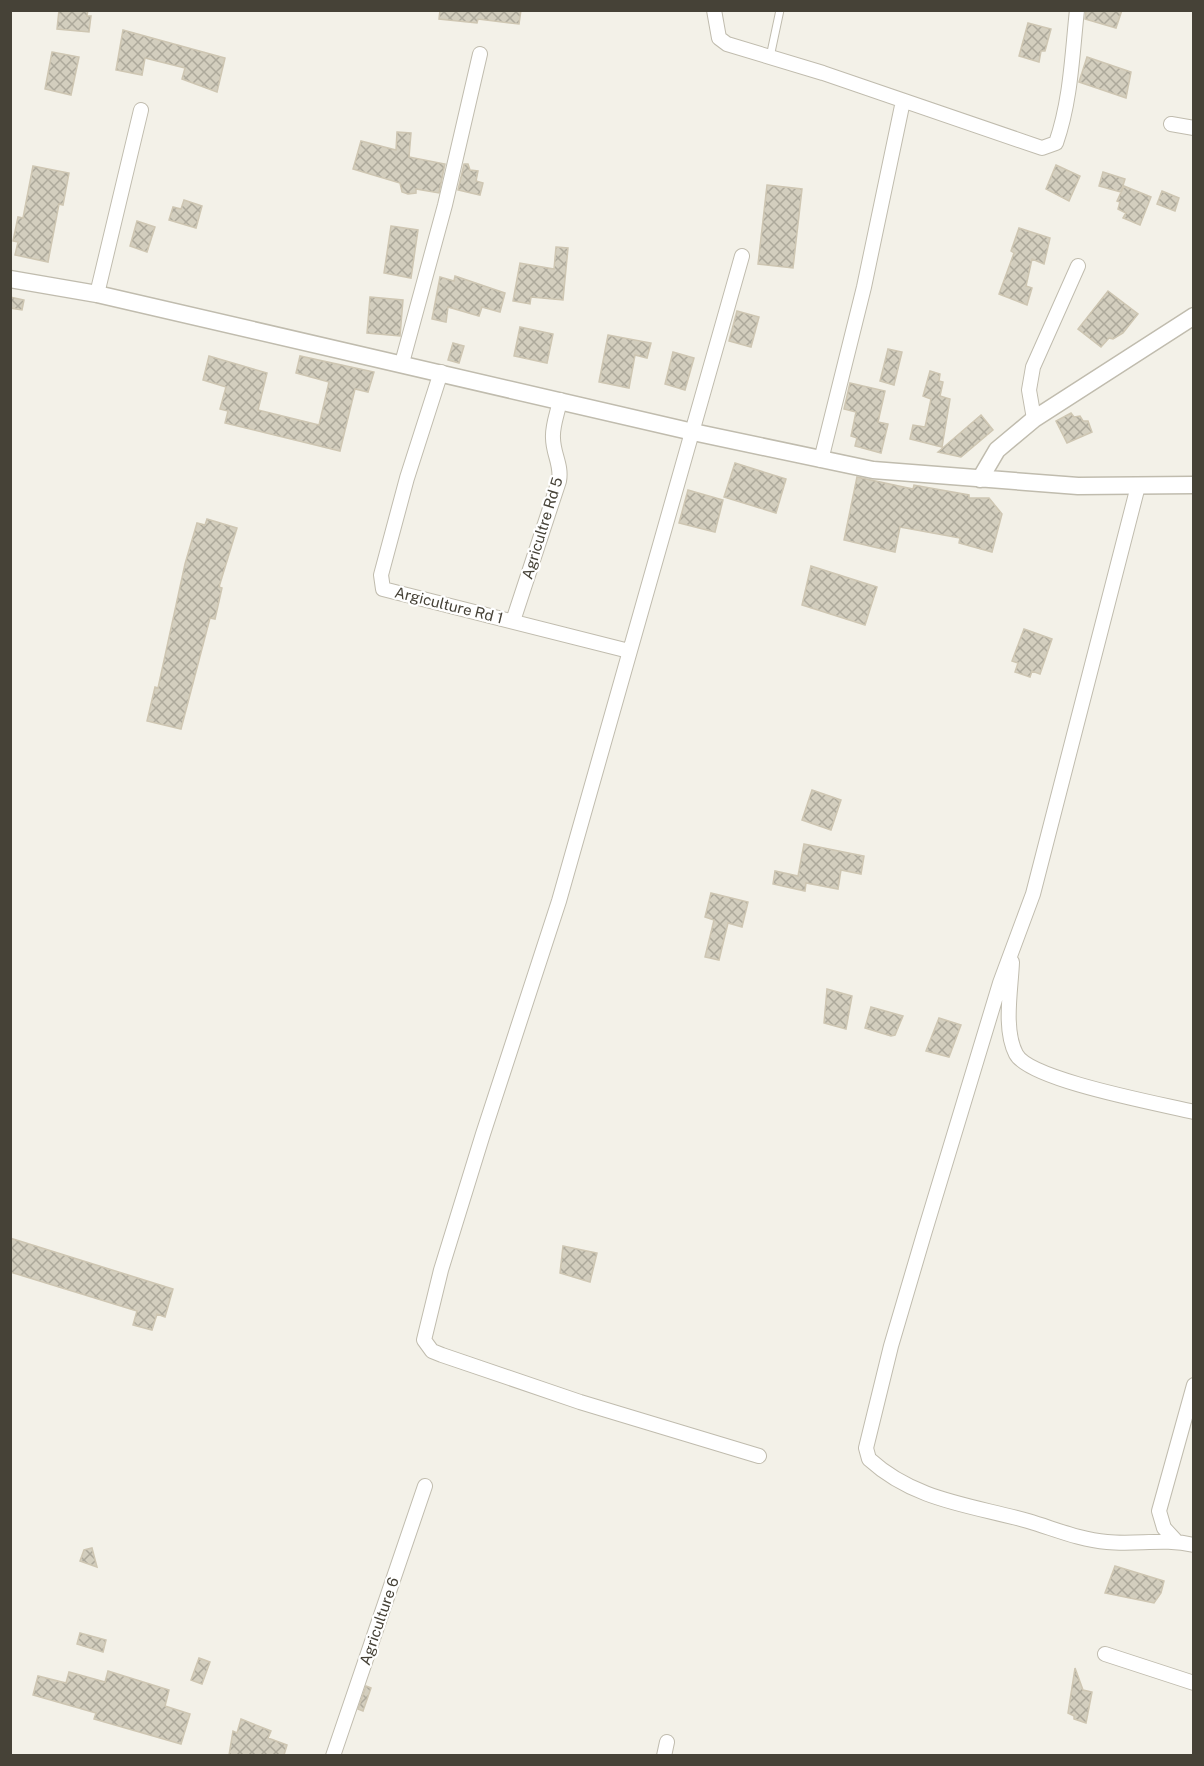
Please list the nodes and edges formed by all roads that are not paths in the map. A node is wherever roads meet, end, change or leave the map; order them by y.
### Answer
1 (714, 10) edge
2 (780, 10) edge
3 (1077, 10) edge
4 (480, 54) dead end
5 (770, 57) junction
6 (903, 101) junction
7 (141, 110) dead end
8 (1171, 124) dead end
9 (1194, 128) edge
10 (742, 256) dead end
11 (1078, 266) dead end
12 (10, 279) edge
13 (97, 294) junction
14 (1194, 316) edge
15 (402, 363) junction
16 (441, 372) junction
17 (560, 400) junction
18 (1034, 419) junction
19 (693, 432) junction
20 (821, 460) junction
21 (980, 479) junction
22 (1194, 485) edge
23 (1138, 486) junction
24 (513, 621) junction
25 (629, 651) junction
26 (1012, 948) junction
27 (1194, 1112) edge
28 (1194, 1385) edge
29 (759, 1456) dead end
30 (425, 1486) dead end
31 (1176, 1541) junction
32 (1194, 1545) edge
33 (1105, 1654) dead end
34 (1194, 1683) edge
35 (333, 1755) edge

1 - 5 street
2 - 5 lane
3 - 6 street
4 - 15 street
5 - 6 street
6 - 20 street
7 - 13 street
8 - 9 street
10 - 19 street
11 - 18 street
12 - 13 street
13 - 15 street
14 - 18 street
15 - 16 street
16 - 17 street
16 - 24 street, Argiculture Rd 1
17 - 19 street
17 - 24 street, Agricultre Rd 5
18 - 21 street
19 - 20 street
19 - 25 street
20 - 21 street
21 - 23 street
22 - 23 street
23 - 26 street
24 - 25 street, Argiculture Rd 1
25 - 29 street
26 - 27 street
26 - 31 street
28 - 31 street
30 - 35 street, Agriculture 6
31 - 32 street
33 - 34 street

